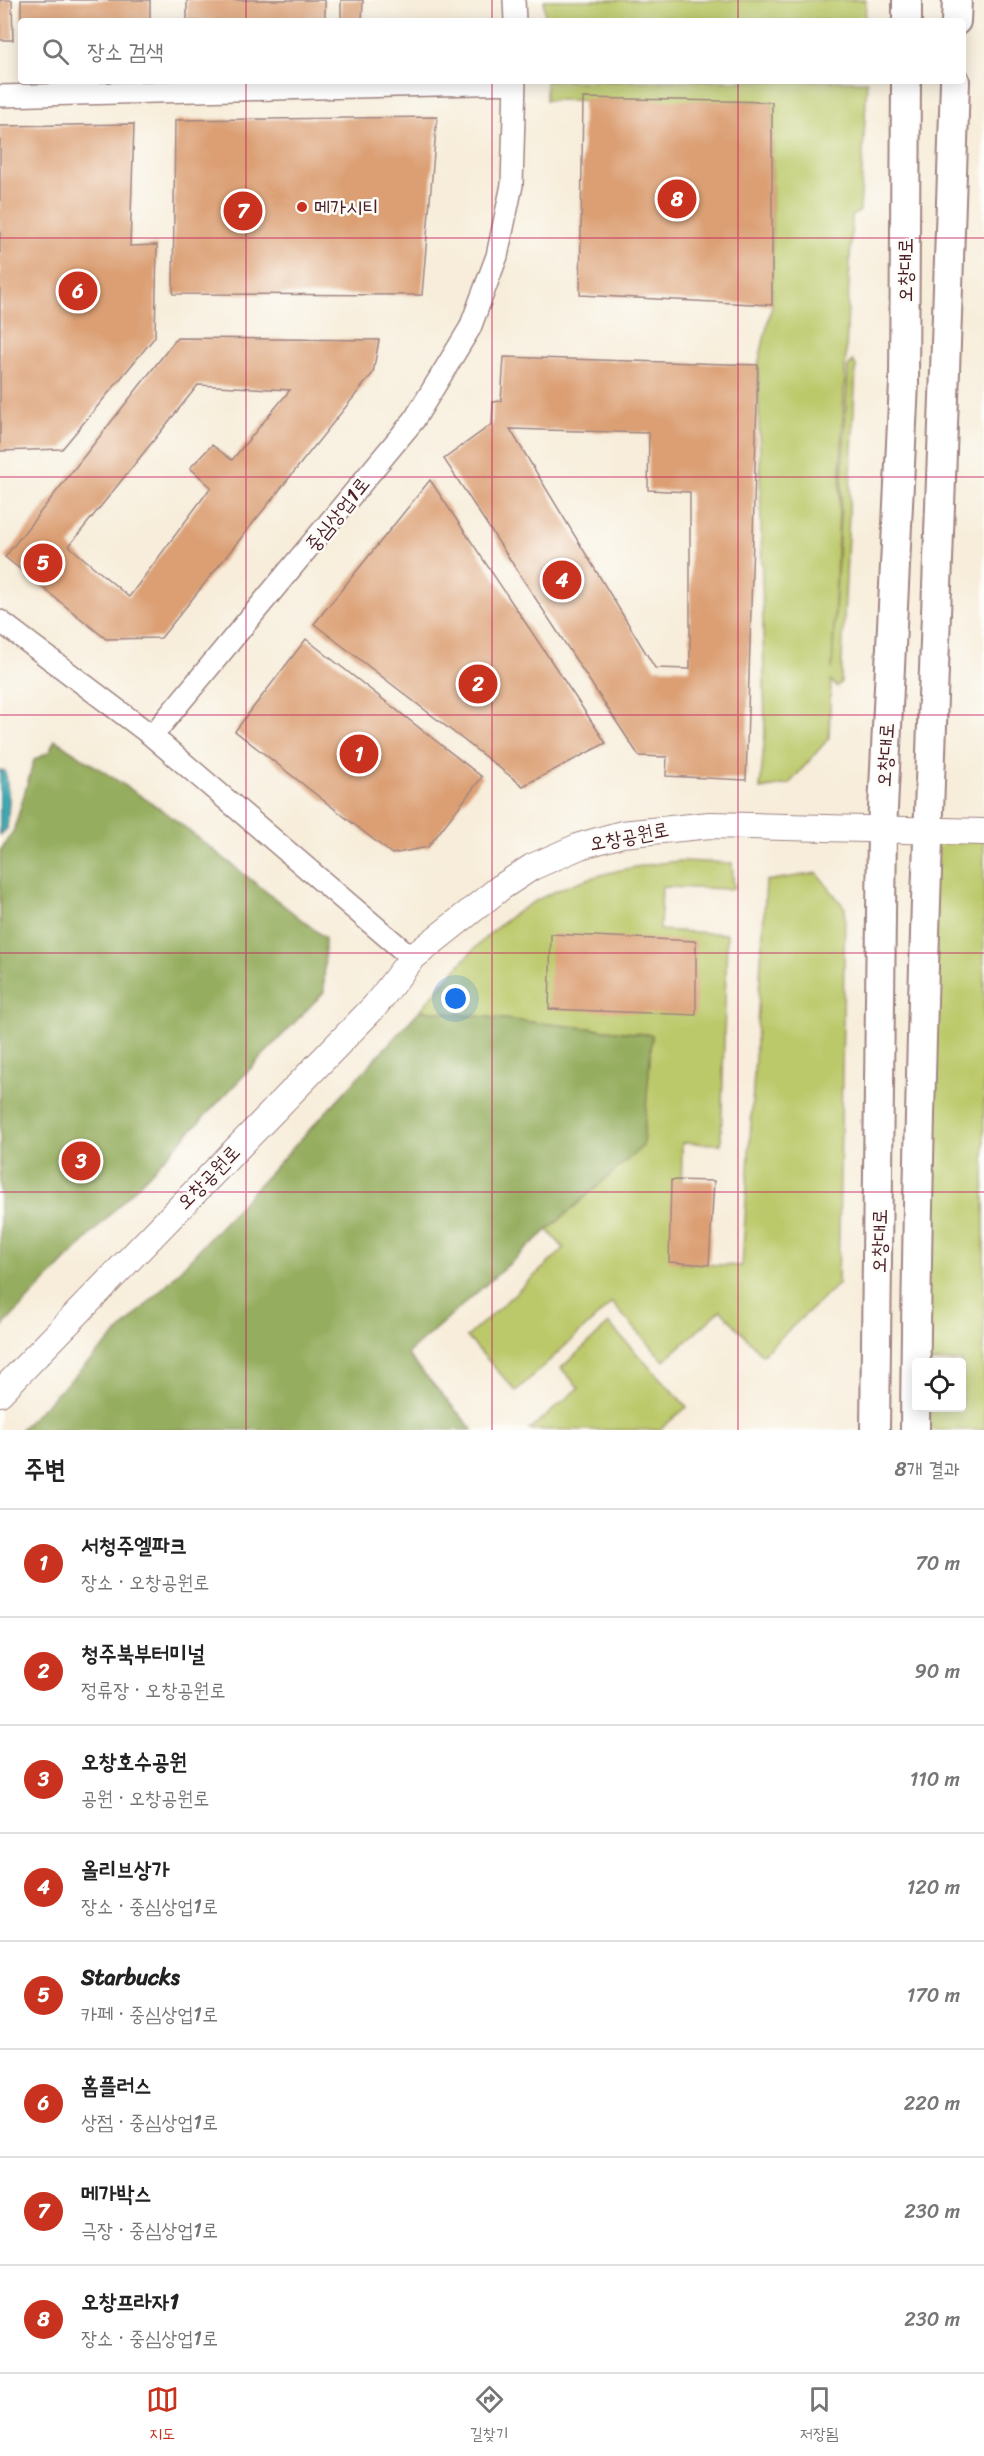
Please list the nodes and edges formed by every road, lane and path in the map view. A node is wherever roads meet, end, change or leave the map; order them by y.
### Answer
1 (514, 0) edge
2 (907, 0) edge
3 (957, 0) edge
4 (515, 18) edge
5 (907, 18) edge
6 (956, 18) edge
7 (441, 84) edge
8 (515, 84) edge
9 (906, 84) edge
10 (955, 84) edge
11 (0, 96) edge
12 (0, 621) edge
13 (152, 736) junction
14 (882, 829) junction
15 (929, 831) junction
16 (984, 832) edge
17 (412, 958) junction
18 (0, 1393) edge
19 (875, 1430) edge
20 (915, 1430) edge

1 - 4 street
2 - 5 main road
3 - 6 main road
7 - 11 street, 중심상업1로
8 - 13 street, 중심상업1로
9 - 14 main road, 오창대로
10 - 15 main road, 오창대로
12 - 13 street
13 - 17 street
14 - 15 street, 오창공원로
14 - 17 street, 오창공원로
14 - 19 main road, 오창대로
15 - 16 street, 오창공원로
15 - 20 main road, 오창대로
17 - 18 street, 오창공원로

